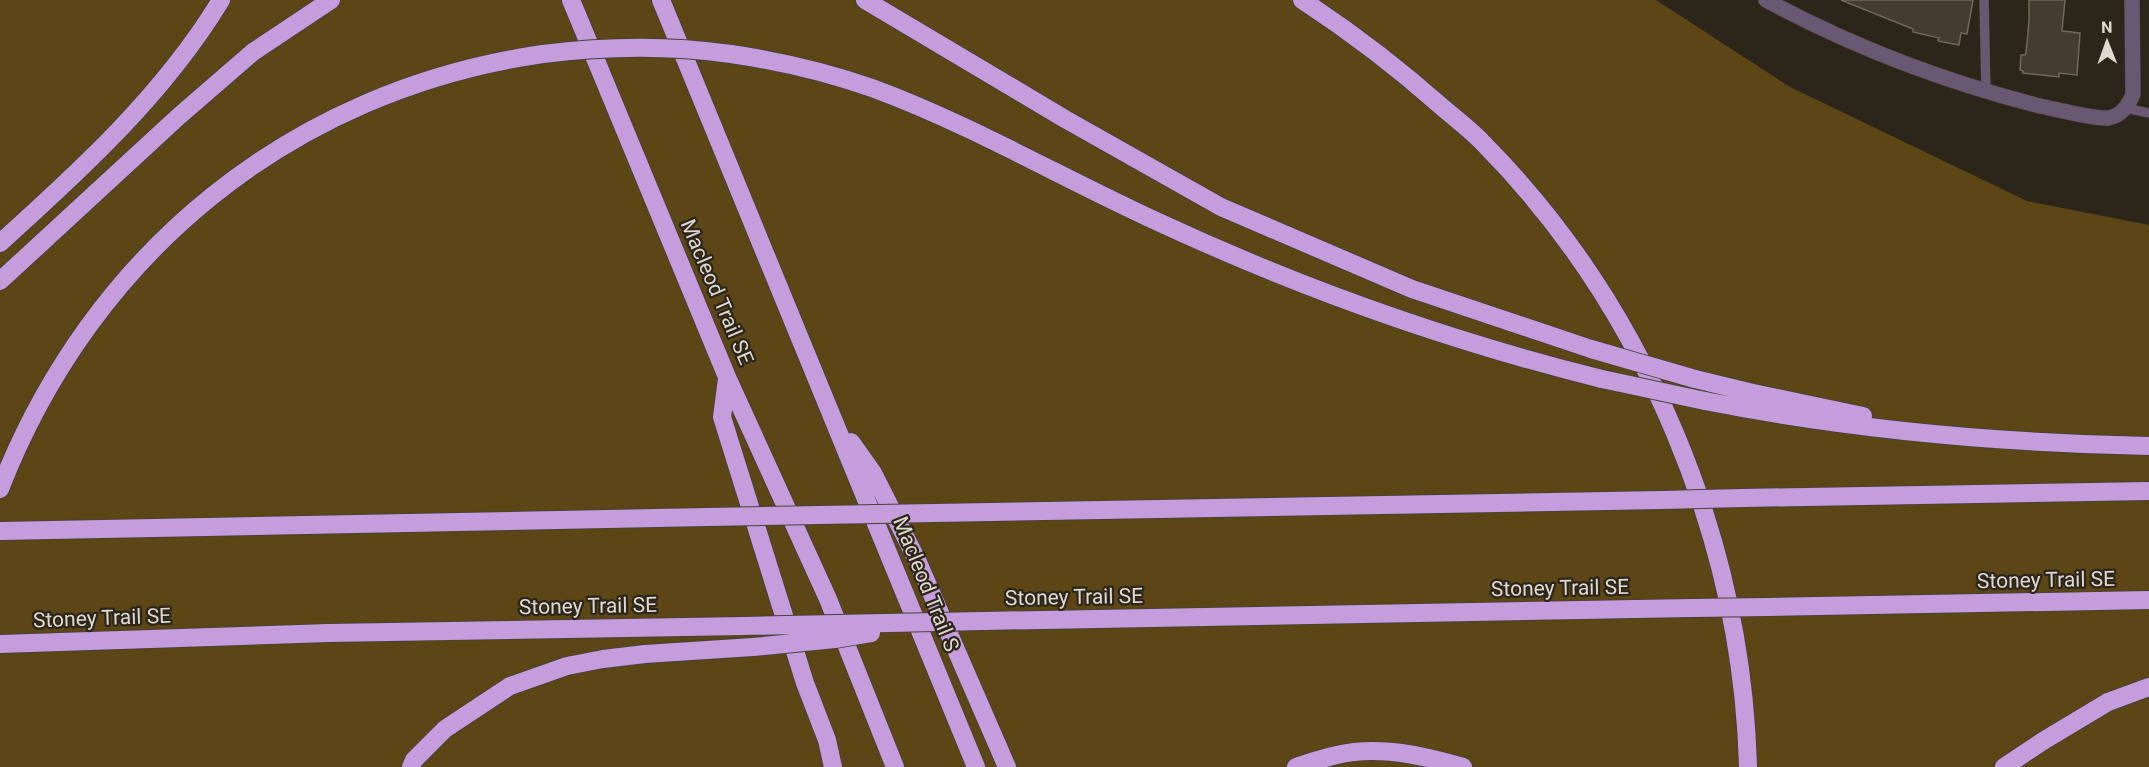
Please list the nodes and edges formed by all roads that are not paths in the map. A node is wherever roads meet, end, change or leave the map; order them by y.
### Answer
1 (221, 0) edge
2 (331, 0) edge
3 (570, 0) edge
4 (661, 0) edge
5 (865, 0) edge
6 (1302, 0) edge
7 (1766, 0) edge
8 (1984, 0) edge
9 (2132, 0) edge
10 (1986, 92) junction
11 (2126, 108) junction
12 (2149, 113) edge
13 (0, 243) edge
14 (0, 281) edge
15 (728, 377) junction
16 (834, 417) junction
17 (1949, 436) junction
18 (2149, 446) edge
19 (0, 489) edge
20 (2149, 491) edge
21 (0, 531) edge
22 (2149, 600) edge
23 (935, 622) junction
24 (1, 644) edge
25 (2149, 687) edge
26 (411, 767) edge
27 (833, 767) edge
28 (895, 767) edge
29 (976, 767) edge
30 (1007, 767) edge
31 (1296, 767) edge
32 (1463, 767) edge
33 (1748, 767) edge
34 (2004, 767) edge

1 - 13 highway
2 - 14 highway
3 - 15 highway, Macleod Trail SE
4 - 16 highway
5 - 17 highway, bridge
6 - 33 highway
7 - 10 street
8 - 10 lane
9 - 11 street
10 - 11 street
11 - 12 lane
15 - 27 highway
15 - 28 highway, Macleod Trail SE
16 - 29 highway, Macleod Trail S
16 - 30 highway
17 - 18 highway
17 - 19 highway, bridge
20 - 21 highway, bridge
22 - 23 highway, Stoney Trail SE, bridge
23 - 24 highway, Stoney Trail SE, bridge
23 - 26 highway, bridge
25 - 34 highway
31 - 32 highway

